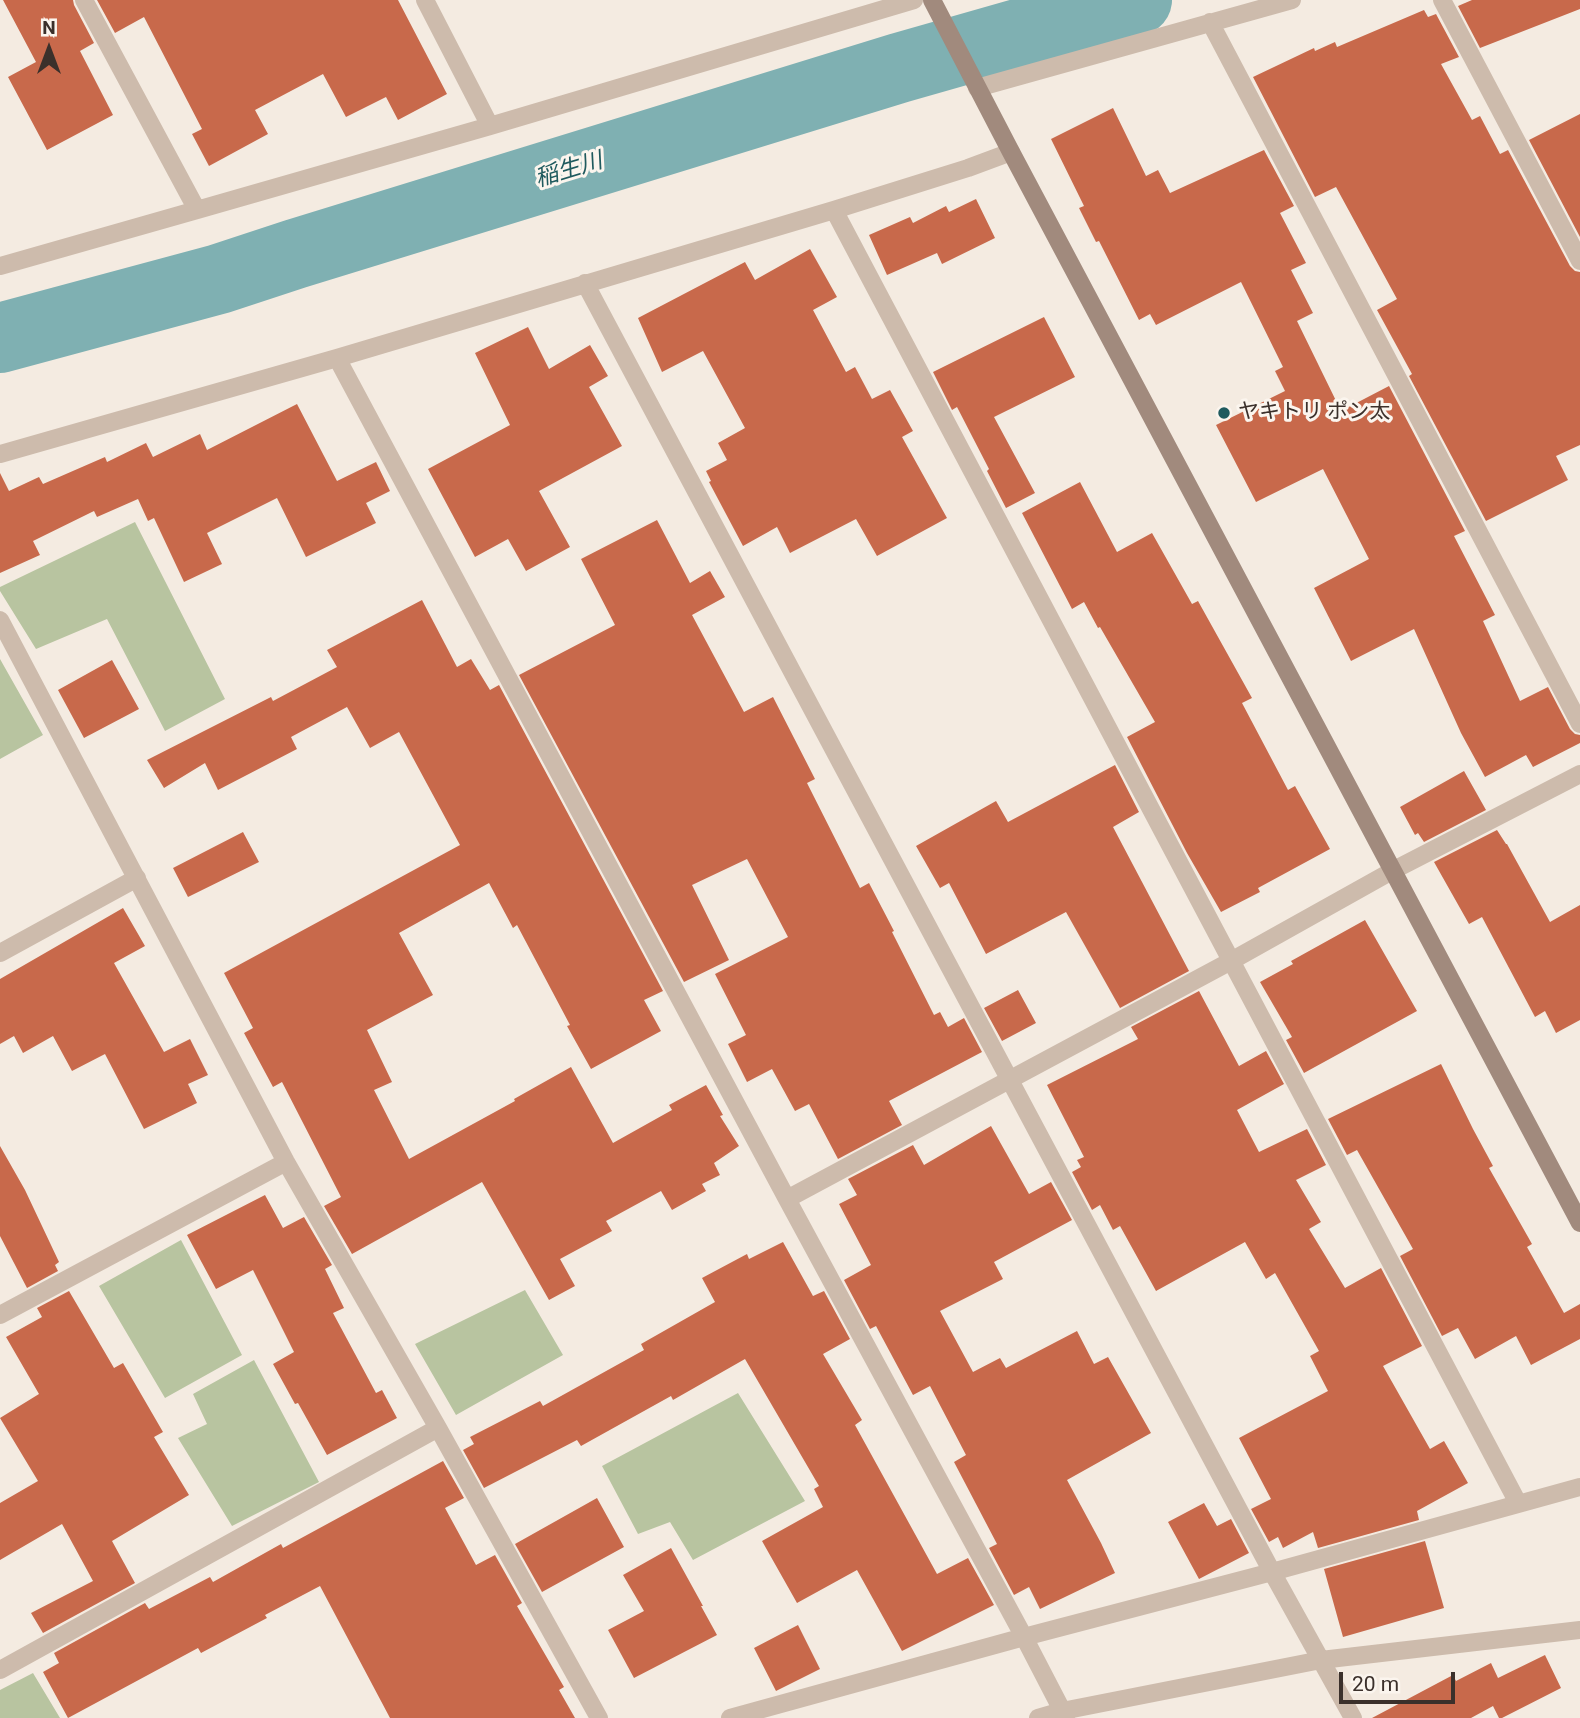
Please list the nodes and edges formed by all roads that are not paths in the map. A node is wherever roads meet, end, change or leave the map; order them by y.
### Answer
1 (84, 0) edge
2 (425, 0) edge
3 (914, 0) edge
4 (932, 0) edge
5 (1292, 0) edge
6 (1442, 0) edge
7 (1210, 22) junction
8 (974, 82) junction
9 (490, 126) junction
10 (1011, 152) junction
11 (197, 209) junction
12 (834, 210) junction
13 (1580, 261) edge
14 (0, 266) edge
15 (585, 283) junction
16 (337, 358) junction
17 (0, 454) edge
18 (0, 620) edge
19 (1580, 724) edge
20 (1580, 774) edge
21 (1392, 872) junction
22 (137, 878) junction
23 (0, 953) edge
24 (1231, 961) junction
25 (1009, 1079) junction
26 (286, 1162) junction
27 (787, 1199) junction
28 (1580, 1223) edge
29 (0, 1315) edge
30 (438, 1428) junction
31 (1580, 1487) edge
32 (1518, 1503) junction
33 (1272, 1572) junction
34 (1580, 1629) edge
35 (1024, 1637) junction
36 (1321, 1660) junction
37 (0, 1670) edge
38 (1064, 1715) edge
39 (599, 1718) edge
40 (730, 1718) edge
41 (1038, 1718) edge
42 (1353, 1718) edge

1 - 11 street
2 - 9 street
3 - 9 street
4 - 8 street
5 - 7 street
6 - 13 street
7 - 8 street
7 - 19 street
8 - 10 street
9 - 11 street
10 - 12 street
10 - 21 street
11 - 14 street
12 - 15 street
12 - 24 street
15 - 16 street
15 - 25 street
16 - 17 street
16 - 27 street
18 - 22 street
20 - 21 street
21 - 24 street
21 - 28 street
22 - 23 street
22 - 26 street
24 - 25 street
24 - 32 street
25 - 27 street
25 - 33 street
26 - 29 street
26 - 30 street
27 - 35 street
30 - 37 street
30 - 39 street
31 - 32 street
32 - 33 street
33 - 35 street
33 - 36 street
34 - 36 street
35 - 38 street
35 - 40 street
36 - 38 street
36 - 42 street
38 - 41 street

